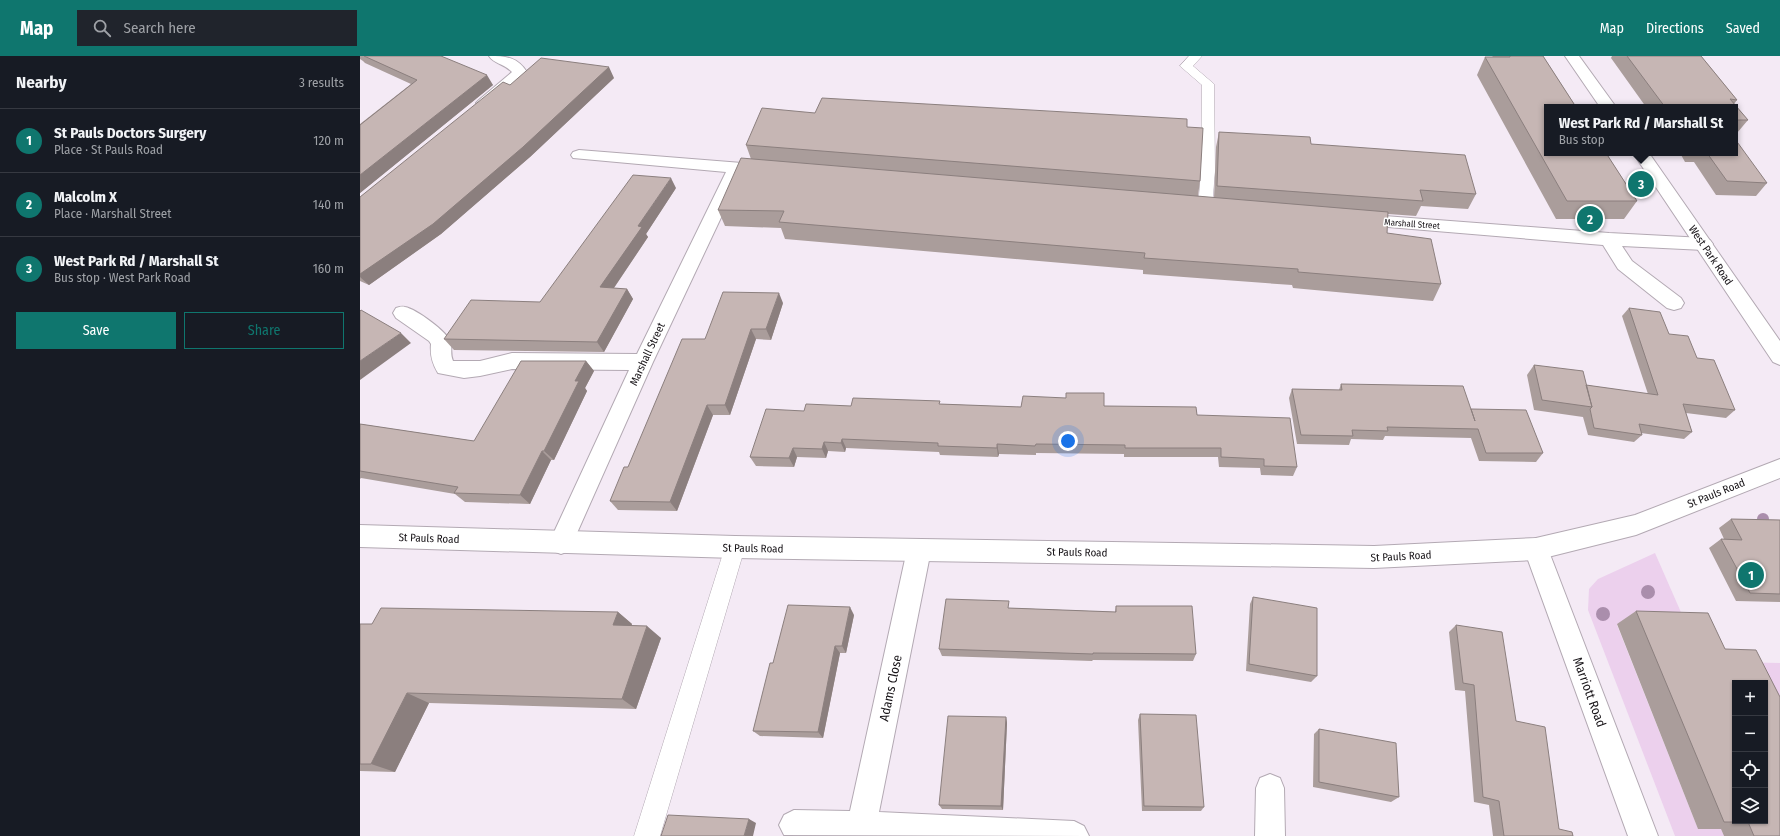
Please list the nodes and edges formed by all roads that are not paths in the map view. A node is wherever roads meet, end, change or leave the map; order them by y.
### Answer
1 (496, 56) edge
2 (1196, 56) edge
3 (1572, 56) edge
4 (1606, 104) edge
5 (472, 113) edge
6 (579, 155) dead end
7 (1642, 156) edge
8 (736, 168) junction
9 (784, 172) edge
10 (1205, 208) edge
11 (1340, 218) edge
12 (1609, 239) junction
13 (1704, 244) junction
14 (1674, 303) dead end
15 (403, 313) dead end
16 (1780, 357) edge
17 (643, 362) junction
18 (1780, 468) edge
19 (360, 536) edge
20 (561, 542) junction
21 (735, 547) junction
22 (1536, 549) junction
23 (919, 550) junction
24 (1270, 788) dead end
25 (794, 825) dead end
26 (861, 826) junction
27 (647, 836) edge
28 (1074, 836) edge
29 (1270, 836) edge
30 (1643, 836) edge

1 - 5 street
2 - 10 lane
3 - 4 street
6 - 8 street
7 - 13 street, West Park Road
8 - 9 street
8 - 17 street, Marshall Street
11 - 12 street, Marshall Street
12 - 13 street, Marshall Street
12 - 14 street
13 - 16 street, West Park Road
15 - 17 street
17 - 20 street, Marshall Street
18 - 22 street, St Pauls Road
19 - 20 street, St Pauls Road
20 - 21 street, St Pauls Road
21 - 23 street, St Pauls Road
21 - 27 lane
22 - 23 street, St Pauls Road
22 - 30 street, Marriott Road
23 - 26 street, Adams Close
24 - 29 street
25 - 26 street
26 - 28 street

